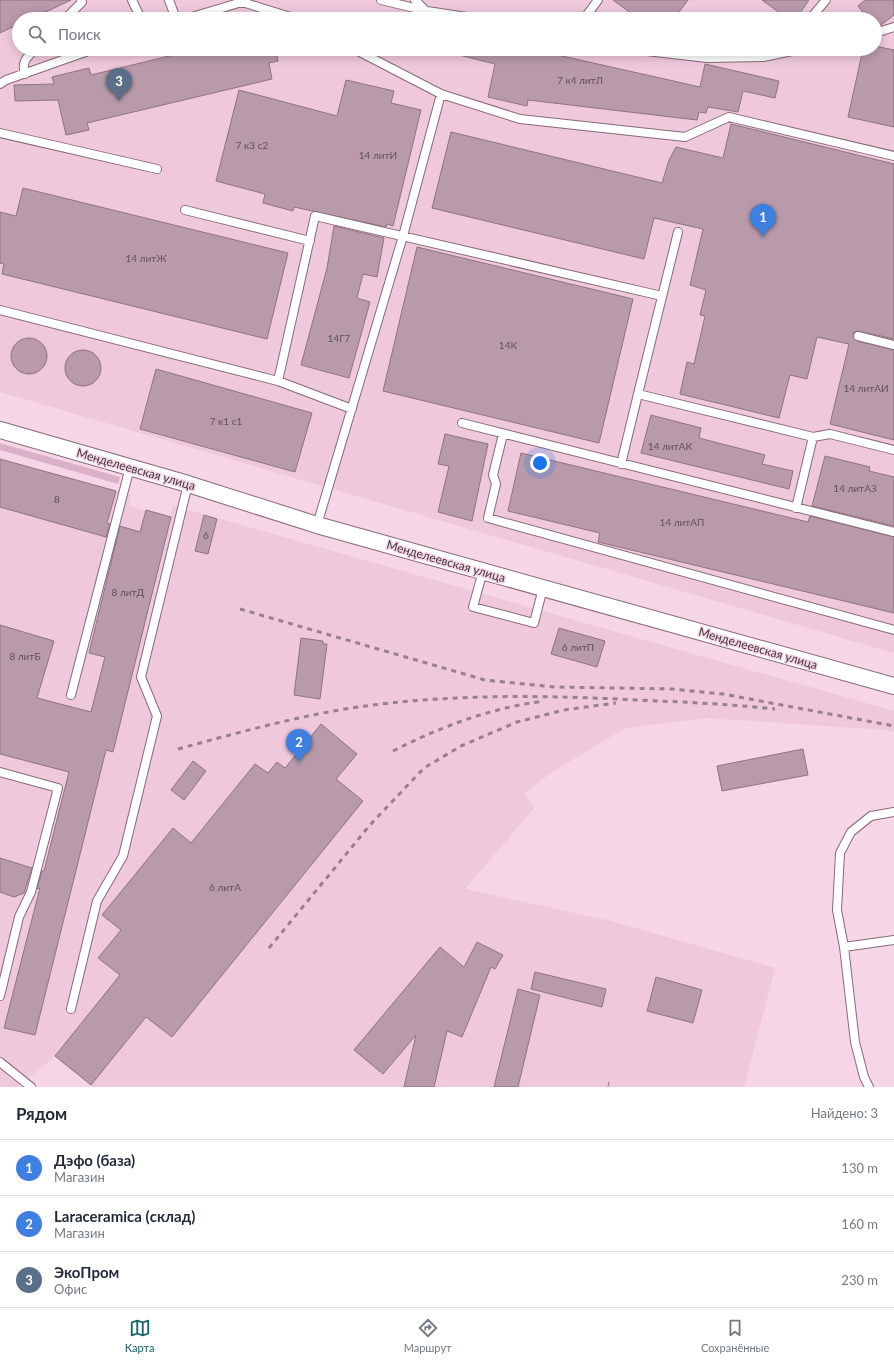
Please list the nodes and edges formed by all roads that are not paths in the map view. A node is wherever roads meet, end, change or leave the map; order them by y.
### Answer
1 (81, 0) edge
2 (132, 0) edge
3 (168, 0) edge
4 (381, 0) edge
5 (415, 0) edge
6 (598, 0) edge
7 (826, 0) edge
8 (427, 11) junction
9 (72, 12) edge
10 (138, 12) edge
11 (173, 12) edge
12 (208, 12) edge
13 (274, 12) edge
14 (434, 12) edge
15 (589, 12) edge
16 (816, 12) edge
17 (894, 27) edge
18 (882, 31) edge
19 (29, 56) edge
20 (75, 56) edge
21 (368, 56) edge
22 (690, 56) edge
23 (768, 56) edge
24 (25, 74) junction
25 (0, 84) edge
26 (441, 94) junction
27 (0, 133) edge
28 (894, 156) edge
29 (157, 169) dead end
30 (185, 210) dead end
31 (678, 232) dead end
32 (403, 236) junction
33 (310, 241) junction
34 (662, 296) junction
35 (0, 310) edge
36 (858, 336) dead end
37 (894, 345) edge
38 (278, 381) junction
39 (638, 394) junction
40 (352, 409) junction
41 (462, 424) dead end
42 (0, 430) edge
43 (503, 434) junction
44 (813, 437) junction
45 (894, 450) edge
46 (622, 464) junction
47 (130, 467) junction
48 (188, 484) junction
49 (796, 508) junction
50 (317, 525) junction
51 (894, 532) edge
52 (483, 571) junction
53 (543, 588) junction
54 (894, 630) edge
55 (894, 686) edge
56 (71, 695) dead end
57 (0, 772) edge
58 (894, 812) edge
59 (894, 940) edge
60 (844, 947) junction
61 (0, 996) edge
62 (71, 1009) dead end
63 (0, 1062) edge
64 (31, 1087) edge
65 (869, 1087) edge

1 - 9 lane
2 - 10 lane
3 - 11 lane
4 - 8 lane
5 - 8 lane
6 - 15 lane
7 - 16 lane
8 - 14 lane
12 - 13 lane
17 - 18 lane
19 - 24 lane
20 - 24 lane
21 - 26 lane
22 - 23 lane
24 - 25 lane
26 - 28 lane
26 - 32 lane
27 - 29 lane
30 - 33 lane
31 - 34 lane
32 - 33 lane
32 - 34 lane
32 - 40 lane
33 - 38 lane
34 - 39 lane
35 - 38 lane
36 - 37 lane
38 - 40 lane
39 - 44 lane
39 - 46 lane
40 - 50 lane
41 - 43 lane
42 - 47 street, Менделеевская улица
43 - 46 lane
43 - 54 lane
44 - 45 lane
44 - 49 lane
46 - 49 lane
47 - 48 street, Менделеевская улица
47 - 56 lane
48 - 50 street, Менделеевская улица
48 - 62 lane
49 - 51 lane
50 - 52 street, Менделеевская улица
52 - 53 street, Менделеевская улица
52 - 53 lane
53 - 55 street, Менделеевская улица
57 - 61 lane
58 - 60 lane
59 - 60 lane
60 - 65 lane
63 - 64 lane

